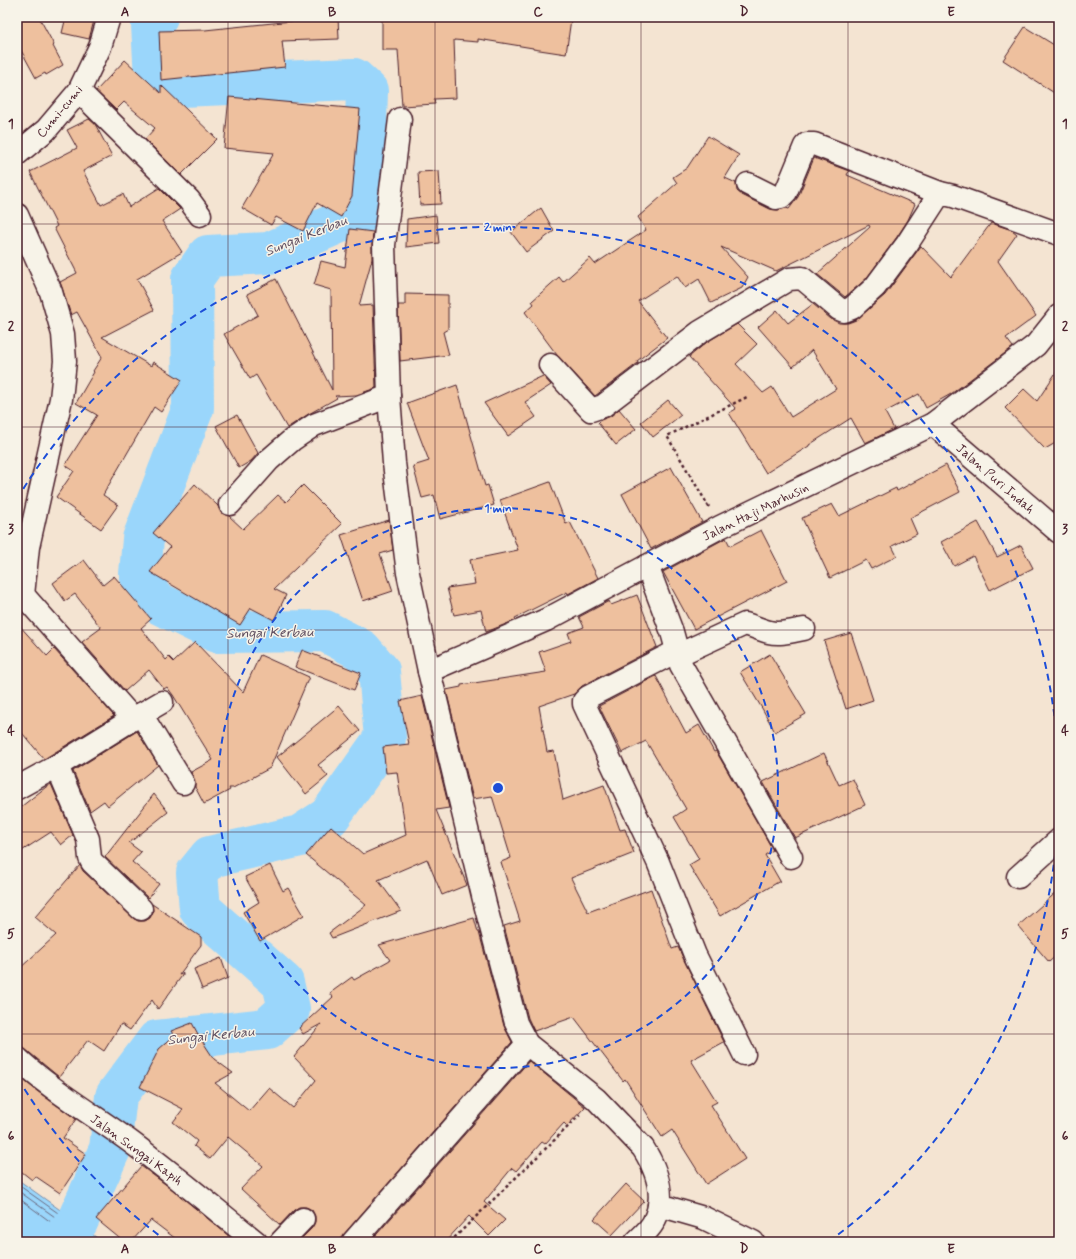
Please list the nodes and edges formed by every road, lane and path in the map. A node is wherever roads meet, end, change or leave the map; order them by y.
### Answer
1 (109, 17) edge
2 (79, 92) junction
3 (400, 119) dead end
4 (17, 154) edge
5 (748, 184) dead end
6 (940, 193) junction
7 (17, 215) edge
8 (200, 215) dead end
9 (1059, 234) edge
10 (1059, 316) edge
11 (550, 365) dead end
12 (389, 396) junction
13 (747, 397) dead end
14 (933, 424) junction
15 (230, 504) dead end
16 (1056, 525) edge
17 (720, 527) junction
18 (647, 566) junction
19 (20, 592) edge
20 (804, 629) dead end
21 (678, 653) junction
22 (429, 671) junction
23 (162, 702) dead end
24 (137, 716) junction
25 (57, 766) junction
26 (183, 782) dead end
27 (17, 788) edge
28 (1059, 840) edge
29 (792, 857) dead end
30 (1018, 877) dead end
31 (141, 909) dead end
32 (527, 1044) junction
33 (744, 1054) dead end
34 (17, 1058) edge
35 (596, 1099) junction
36 (659, 1205) junction
37 (303, 1219) dead end
38 (256, 1242) edge
39 (281, 1242) edge
40 (353, 1242) edge
41 (450, 1242) edge
42 (636, 1242) edge
43 (753, 1242) edge

1 - 2 street, Cumi-cumi
2 - 4 street, Cumi-cumi
2 - 8 street
3 - 12 street
5 - 6 street
6 - 9 street
6 - 11 street
7 - 19 street
10 - 14 street, Jalan Haji Marhusin
12 - 15 street
12 - 22 street
13 - 17 path
14 - 16 street, Jalan Puri Indah
14 - 17 street, Jalan Haji Marhusin
17 - 18 street, Jalan Haji Marhusin
18 - 21 street
18 - 22 street, Jalan Haji Marhusin
19 - 24 street
20 - 21 street
21 - 29 street
21 - 33 street
22 - 32 street
23 - 24 street
24 - 25 street
24 - 26 street
25 - 27 street
25 - 31 street
28 - 30 street
32 - 35 street
32 - 40 street
34 - 38 street, Jalan Sungai Kapih
35 - 36 street
35 - 41 path
36 - 42 street
36 - 43 street
37 - 39 street

